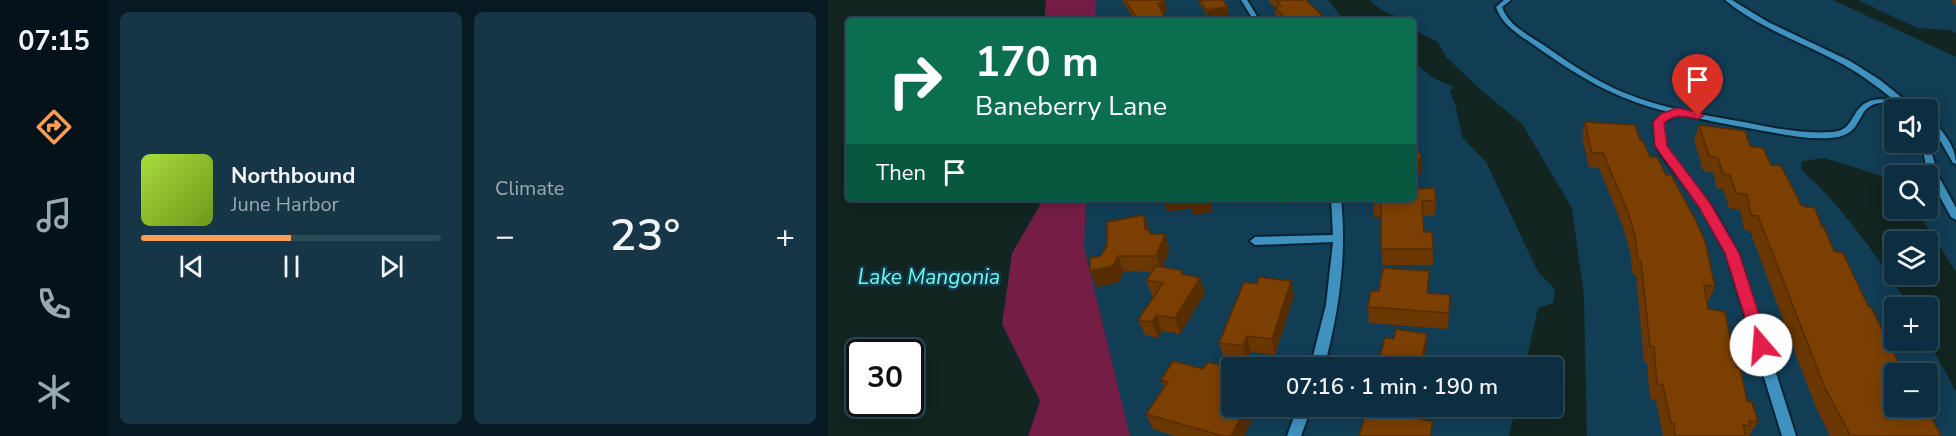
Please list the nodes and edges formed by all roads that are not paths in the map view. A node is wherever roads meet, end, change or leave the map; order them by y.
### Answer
1 (1244, 0) edge
2 (1508, 0) edge
3 (1728, 0) edge
4 (1255, 18) edge
5 (1895, 99) edge
6 (1884, 103) edge
7 (1677, 111) junction
8 (1938, 132) edge
9 (1927, 153) edge
10 (1953, 157) edge
11 (1956, 172) edge
12 (1336, 201) edge
13 (1956, 217) edge
14 (1338, 238) junction
15 (1255, 241) dead end
16 (1320, 357) edge
17 (1301, 417) edge
18 (1294, 436) edge
19 (1789, 436) edge

1 - 4 street
2 - 7 street
3 - 5 street
6 - 7 street
7 - 19 street
8 - 10 street
9 - 13 street
10 - 11 street
12 - 14 street
14 - 15 street
14 - 16 street
17 - 18 street

